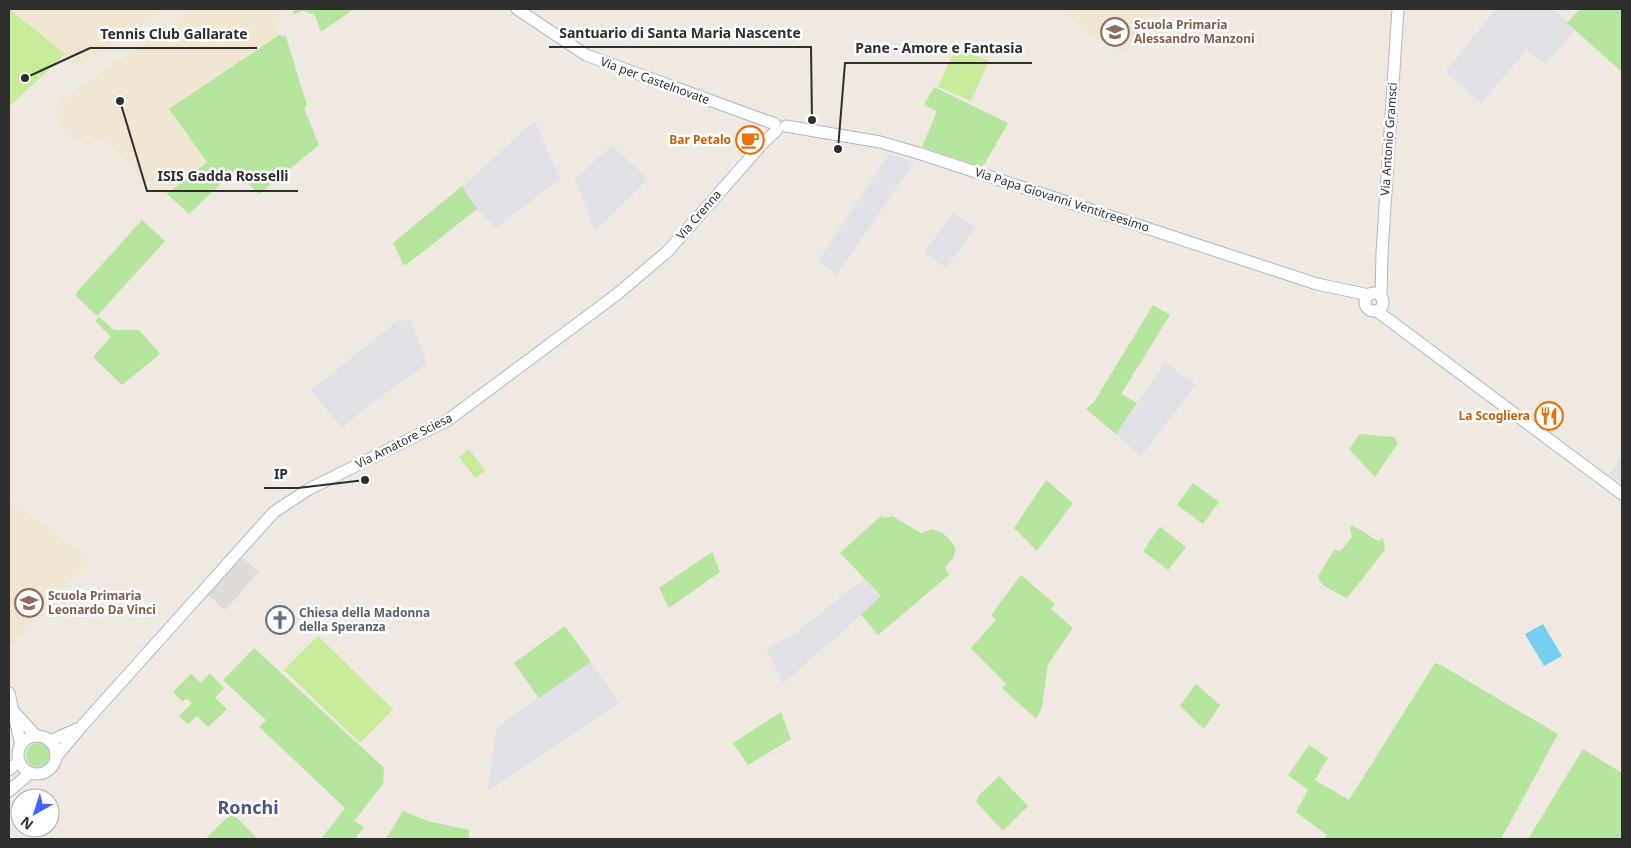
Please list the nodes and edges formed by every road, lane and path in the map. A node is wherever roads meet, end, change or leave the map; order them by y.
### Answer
1 (517, 9) edge
2 (1398, 9) edge
3 (779, 127) junction
4 (616, 295) joint
5 (1375, 301) junction
6 (1622, 494) edge
7 (9, 692) edge
8 (15, 713) junction
9 (80, 727) junction
10 (36, 736) junction
11 (50, 741) junction
12 (21, 745) junction
13 (56, 757) junction
14 (19, 761) junction
15 (9, 770) edge
16 (30, 773) junction
17 (9, 791) edge

1 - 3 street, Via per Castelnovate
2 - 5 street, Via Antonio Gramsci
3 - 4 street, Via Crenna
3 - 5 street, Via Papa Giovanni Ventitreesimo
4 - 9 street, Via Amatore Sciesa
5 - 6 street
7 - 8 street
8 - 10 street
8 - 12 street
9 - 11 street, Via Amatore Sciesa
9 - 13 street, Via Amatore Sciesa
10 - 11 street
10 - 12 street
11 - 13 street
12 - 14 street
13 - 16 street
14 - 15 street
14 - 16 street
16 - 17 street

